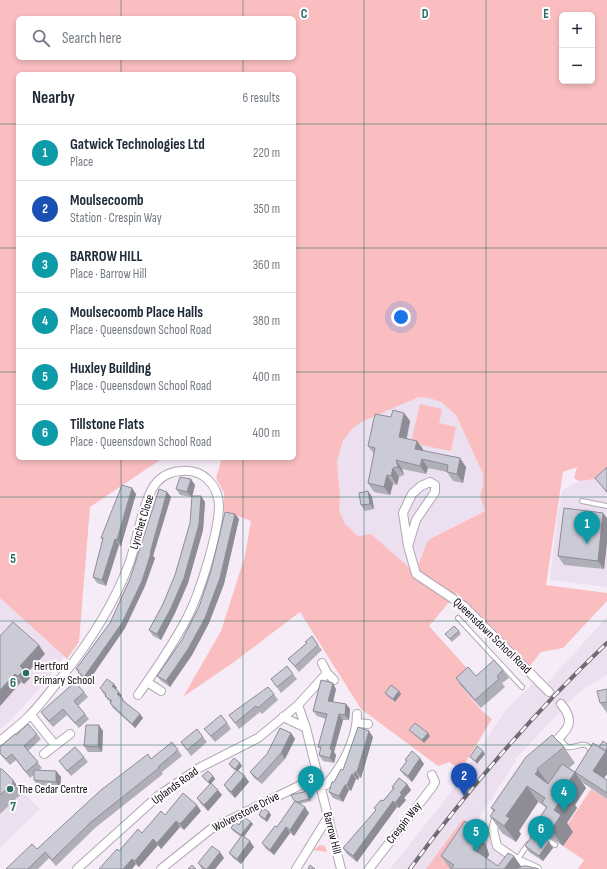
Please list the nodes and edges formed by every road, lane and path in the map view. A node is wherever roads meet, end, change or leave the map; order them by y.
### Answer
1 (582, 501) dead end
2 (607, 506) edge
3 (408, 546) junction
4 (458, 618) dead end
5 (322, 663) dead end
6 (327, 673) junction
7 (334, 680) dead end
8 (148, 682) junction
9 (522, 687) dead end
10 (161, 691) dead end
11 (549, 692) tunnel mouth
12 (138, 695) dead end
13 (561, 704) tunnel mouth
14 (298, 705) junction
15 (357, 714) dead end
16 (31, 715) junction
17 (283, 717) junction
18 (357, 723) junction
19 (368, 724) dead end
20 (306, 728) junction
21 (70, 734) dead end
22 (559, 738) junction
23 (0, 741) edge
24 (55, 745) junction
25 (544, 753) edge
26 (44, 754) dead end
27 (589, 756) edge
28 (432, 775) dead end
29 (317, 777) junction
30 (320, 787) junction
31 (505, 801) edge
32 (549, 814) edge
33 (328, 817) junction
34 (536, 832) junction
35 (555, 845) dead end
36 (517, 860) junction
37 (77, 869) edge
38 (161, 869) edge
39 (296, 869) edge
40 (341, 869) edge
41 (369, 869) edge
42 (534, 869) edge

1 - 2 lane
3 - 3 street, Queensdown School Road
3 - 11 street, Queensdown School Road
4 - 9 lane
5 - 6 street
6 - 7 street
6 - 14 street, Uplands Road
8 - 10 street
8 - 12 street, Lynchet Close
8 - 16 street, Lynchet Close
13 - 22 street
14 - 17 street, Uplands Road
14 - 20 street, Barrow Hill
15 - 18 street
16 - 23 street, Lynchet Close
16 - 24 street
17 - 20 street
17 - 37 street, Uplands Road
18 - 19 street
18 - 30 street
20 - 29 street, Barrow Hill
21 - 24 street
22 - 25 street
22 - 27 lane
24 - 26 street
28 - 41 street, Crespin Way
29 - 30 street, Barrow Hill
29 - 38 street, Wolverstone Drive
30 - 33 street, Barrow Hill
31 - 36 street
32 - 34 lane
33 - 39 street
33 - 40 street, Barrow Hill
34 - 35 lane
34 - 36 lane
36 - 42 street

